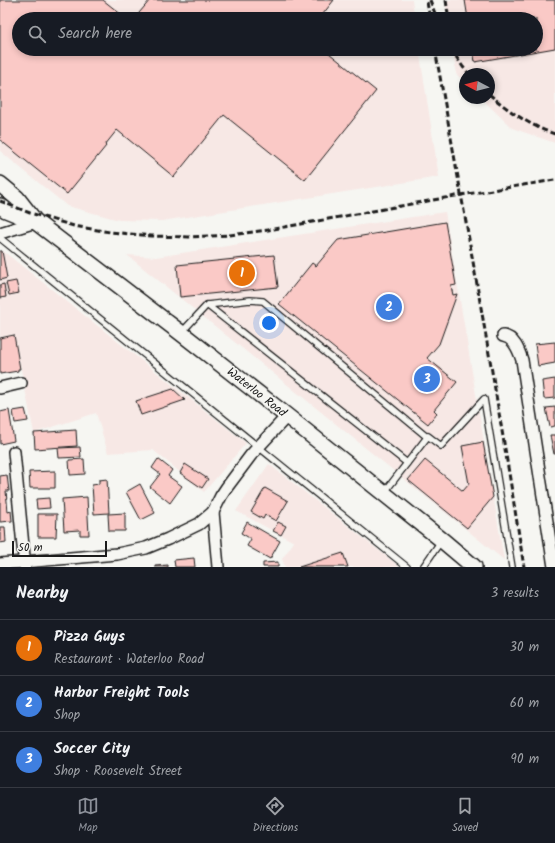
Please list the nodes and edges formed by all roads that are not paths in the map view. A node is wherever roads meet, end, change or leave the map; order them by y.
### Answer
1 (0, 184) edge
2 (0, 206) edge
3 (36, 222) junction
4 (0, 233) edge
5 (0, 238) edge
6 (207, 305) junction
7 (181, 333) junction
8 (503, 336) dead end
9 (21, 383) dead end
10 (0, 388) edge
11 (287, 416) junction
12 (427, 437) junction
13 (259, 447) junction
14 (14, 452) dead end
15 (407, 463) junction
16 (384, 493) junction
17 (555, 494) edge
18 (544, 496) junction
19 (213, 512) junction
20 (442, 540) junction
21 (0, 564) edge
22 (25, 564) edge
23 (218, 567) edge
24 (407, 567) edge
25 (423, 567) edge
26 (474, 567) edge
27 (512, 567) edge
28 (554, 567) edge

1 - 3 main road, Waterloo Road
2 - 3 main road, Waterloo Road
3 - 4 street
3 - 7 main road, Waterloo Road
5 - 13 lane
6 - 7 lane
6 - 12 lane
6 - 15 lane
7 - 11 main road, Waterloo Road
8 - 18 street
9 - 10 street
11 - 13 street
11 - 16 main road, Waterloo Road
12 - 15 lane
12 - 27 lane
13 - 19 street
13 - 24 lane
14 - 22 street
15 - 16 lane
16 - 20 main road, Waterloo Road
17 - 18 street
18 - 28 street
19 - 22 street
19 - 23 street
20 - 25 lane
20 - 26 main road, Waterloo Road
21 - 22 street

